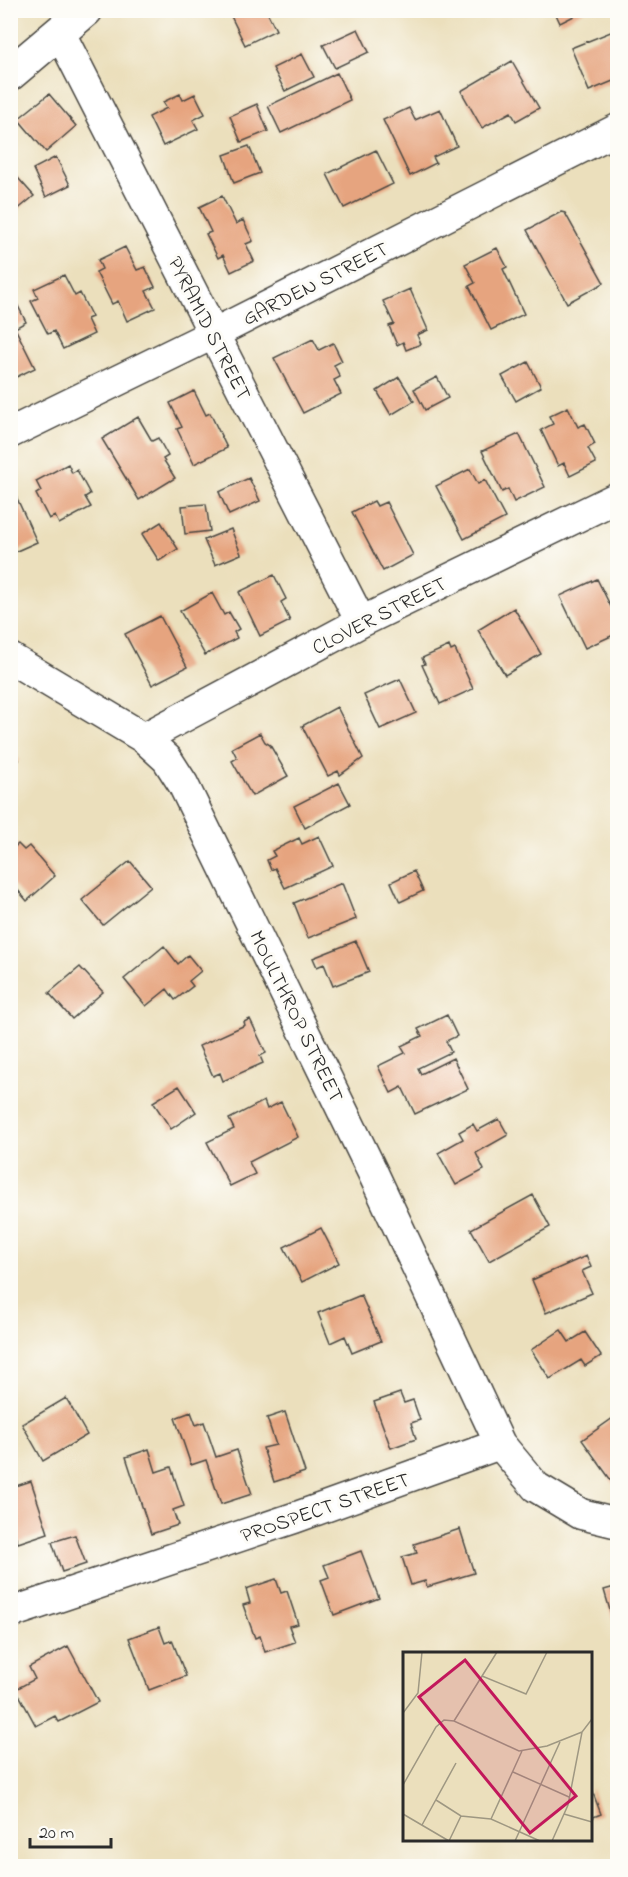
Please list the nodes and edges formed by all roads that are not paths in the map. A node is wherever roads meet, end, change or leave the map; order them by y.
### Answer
1 (86, 10) edge
2 (60, 33) junction
3 (10, 74) edge
4 (618, 129) edge
5 (213, 334) junction
6 (10, 433) edge
7 (618, 496) edge
8 (361, 622) junction
9 (10, 658) edge
10 (144, 738) junction
11 (500, 1444) junction
12 (618, 1523) edge
13 (10, 1613) edge

1 - 2 street
2 - 3 street
2 - 5 street, PYRAMID STREET
4 - 5 street, GARDEN STREET
5 - 6 street, GARDEN STREET
5 - 8 street, PYRAMID STREET
7 - 8 street, CLOVER STREET
8 - 10 street, CLOVER STREET
9 - 10 street, MOULTHROP STREET
10 - 11 street, MOULTHROP STREET
11 - 12 street
11 - 13 street, PROSPECT STREET

